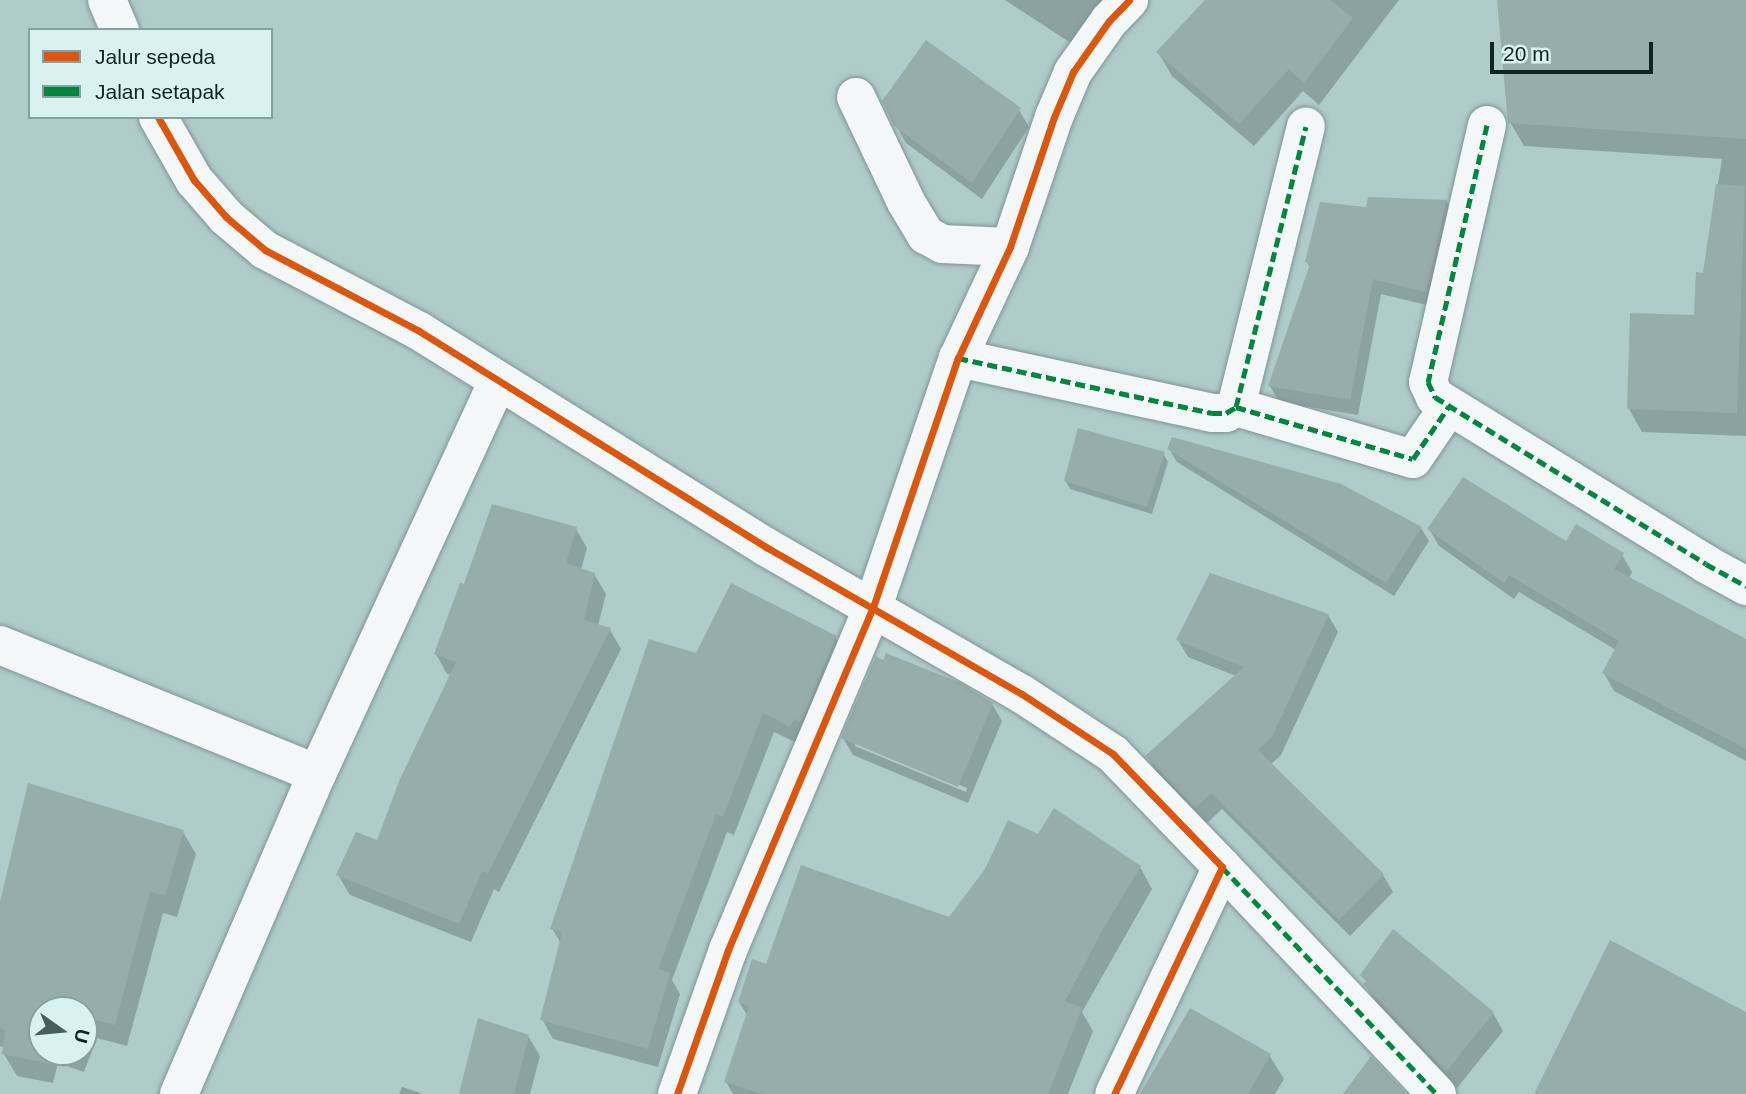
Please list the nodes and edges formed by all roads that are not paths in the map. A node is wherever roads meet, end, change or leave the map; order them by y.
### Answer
1 (107, 0) edge
2 (1129, 0) edge
3 (119, 28) edge
4 (856, 97) dead end
5 (159, 119) edge
6 (1487, 125) dead end
7 (1306, 127) dead end
8 (1010, 247) junction
9 (958, 358) junction
10 (498, 381) junction
11 (1449, 406) junction
12 (1236, 407) junction
13 (1746, 586) edge
14 (873, 607) junction
15 (0, 645) edge
16 (317, 774) junction
17 (1222, 867) junction
18 (179, 1094) edge
19 (677, 1094) edge
20 (1114, 1094) edge
21 (1437, 1094) edge

1 - 3 street
2 - 8 street
4 - 8 street
5 - 10 street
6 - 11 street
7 - 12 street
8 - 9 street
9 - 12 street
9 - 14 street
10 - 14 street
10 - 16 street
11 - 12 street
11 - 13 street
14 - 17 street
14 - 19 street
15 - 16 street
16 - 18 street
17 - 20 street
17 - 21 street

